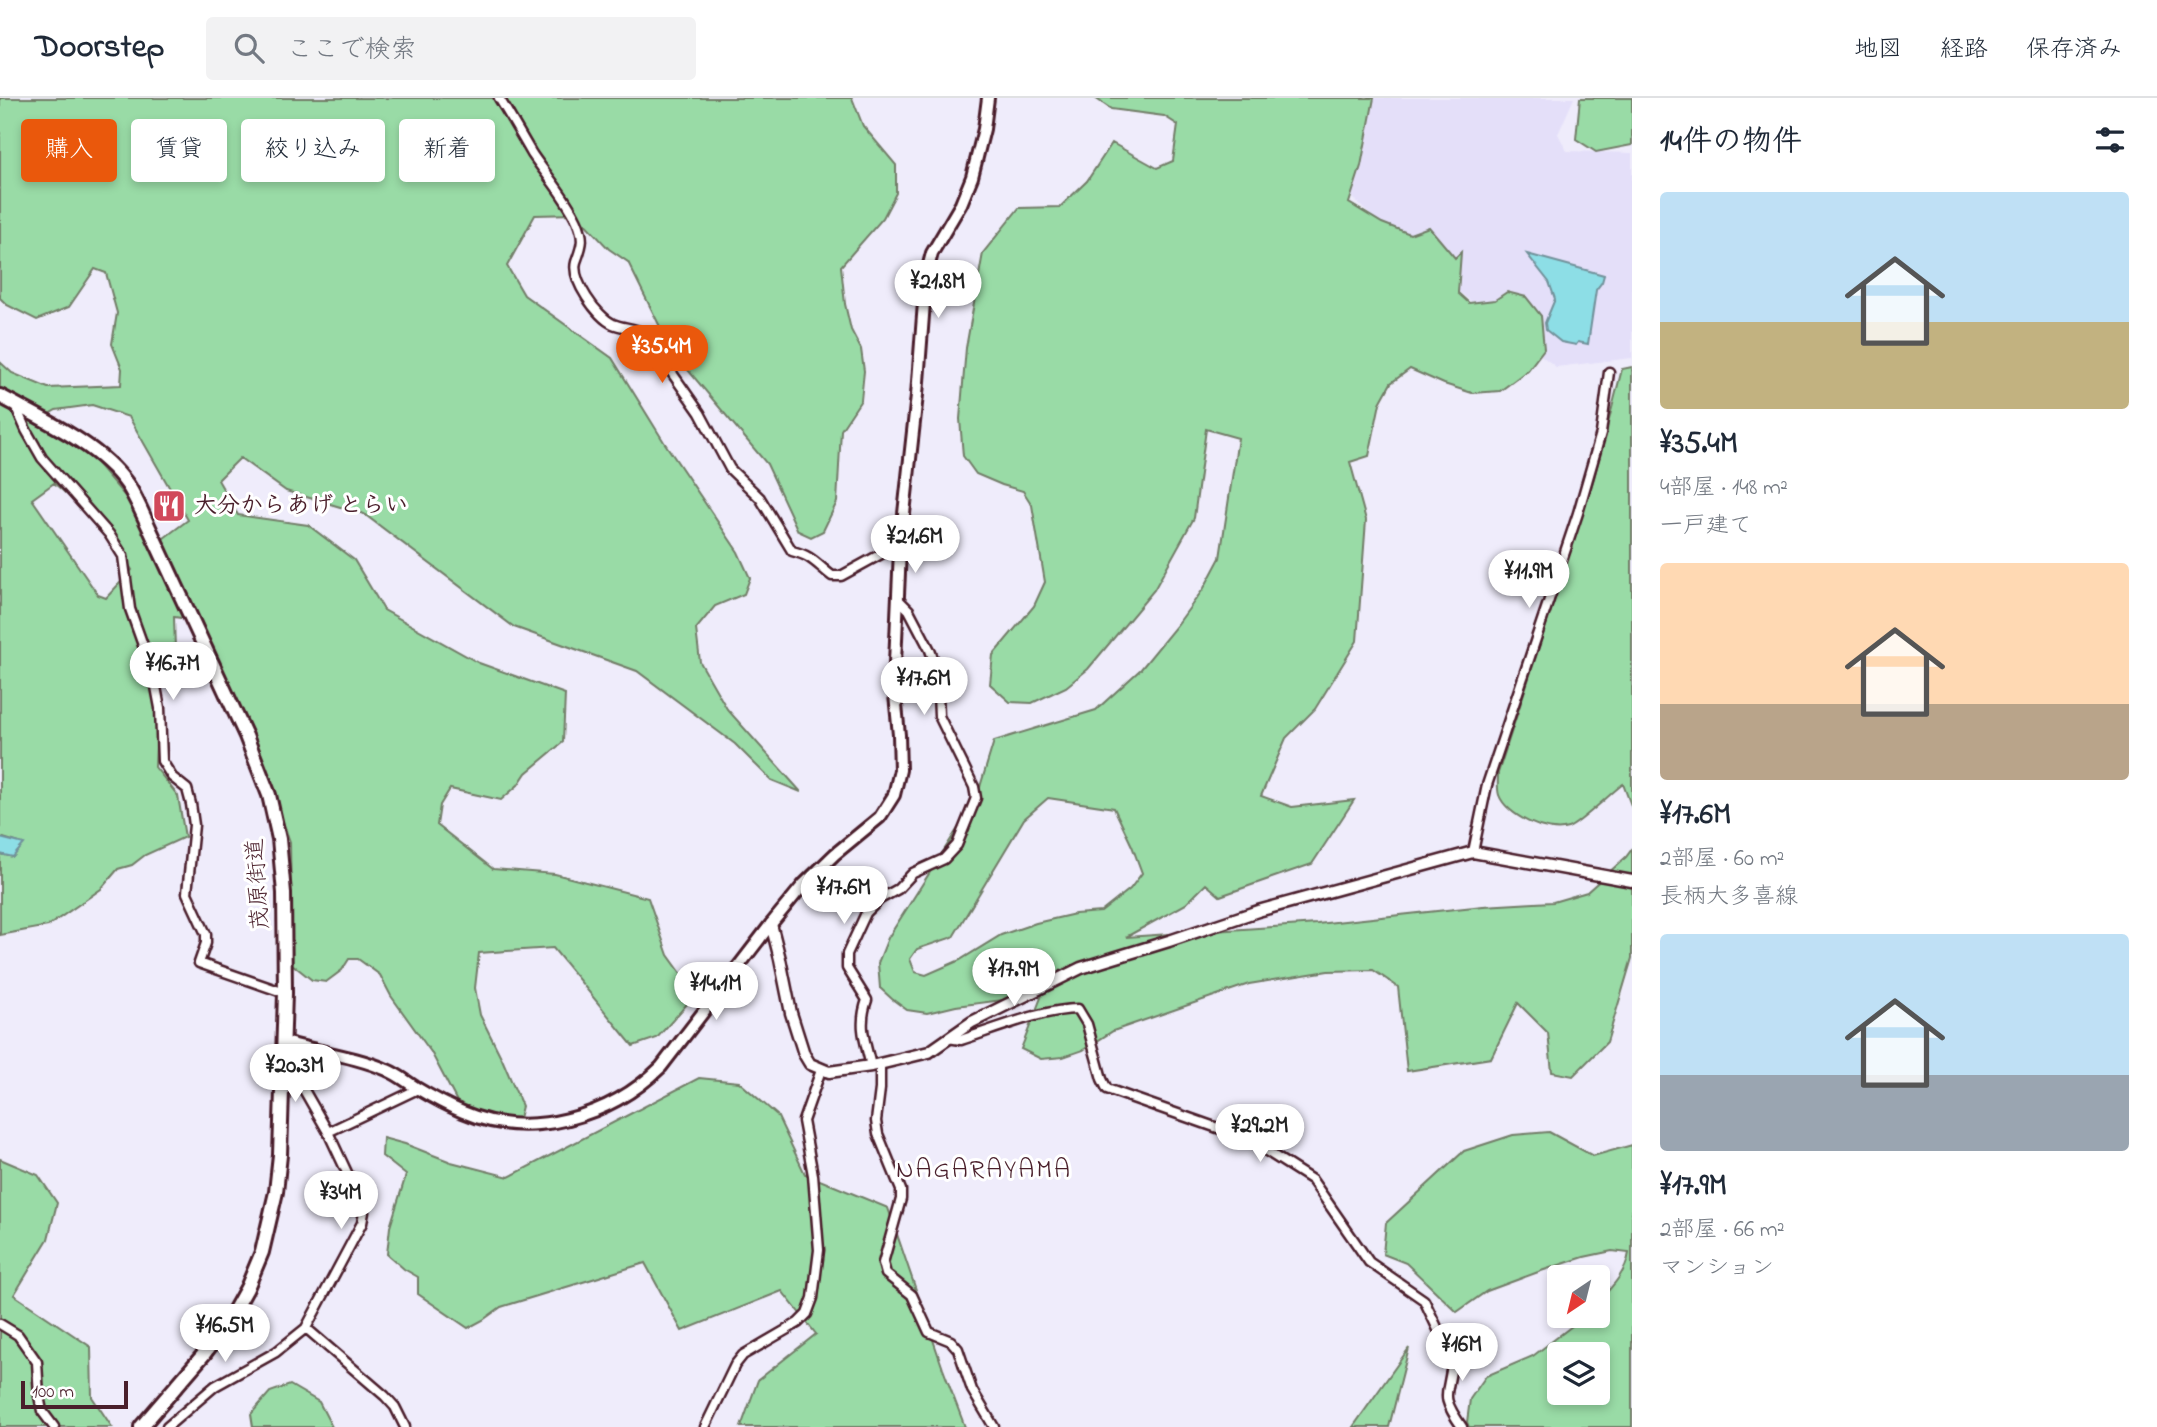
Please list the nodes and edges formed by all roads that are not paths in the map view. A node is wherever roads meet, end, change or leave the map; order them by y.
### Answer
1 (499, 98) edge
2 (988, 98) edge
3 (1609, 372) dead end
4 (0, 396) edge
5 (14, 404) junction
6 (900, 550) junction
7 (898, 599) junction
8 (1473, 852) junction
9 (1632, 881) edge
10 (771, 924) junction
11 (285, 993) junction
12 (948, 1038) junction
13 (284, 1042) junction
14 (283, 1061) junction
15 (876, 1065) junction
16 (821, 1070) junction
17 (418, 1089) junction
18 (328, 1132) junction
19 (0, 1324) edge
20 (306, 1328) junction
21 (54, 1427) edge
22 (141, 1427) edge
23 (167, 1427) edge
24 (405, 1427) edge
25 (705, 1427) edge
26 (994, 1427) edge
27 (1462, 1427) edge

1 - 6 street
2 - 6 main road
3 - 8 street
4 - 5 main road, 茂原街道
5 - 11 main road, 茂原街道
5 - 11 street
6 - 7 main road
7 - 10 main road
7 - 15 street
8 - 9 street
8 - 12 street
10 - 16 street
10 - 17 main road
11 - 13 main road, 茂原街道
12 - 15 street
12 - 27 street
13 - 14 main road, 茂原街道
13 - 17 main road
14 - 18 street
14 - 22 main road, 茂原街道
15 - 16 street
15 - 26 street
16 - 25 street
17 - 18 street
18 - 20 street
19 - 21 street
20 - 23 street
20 - 24 street

